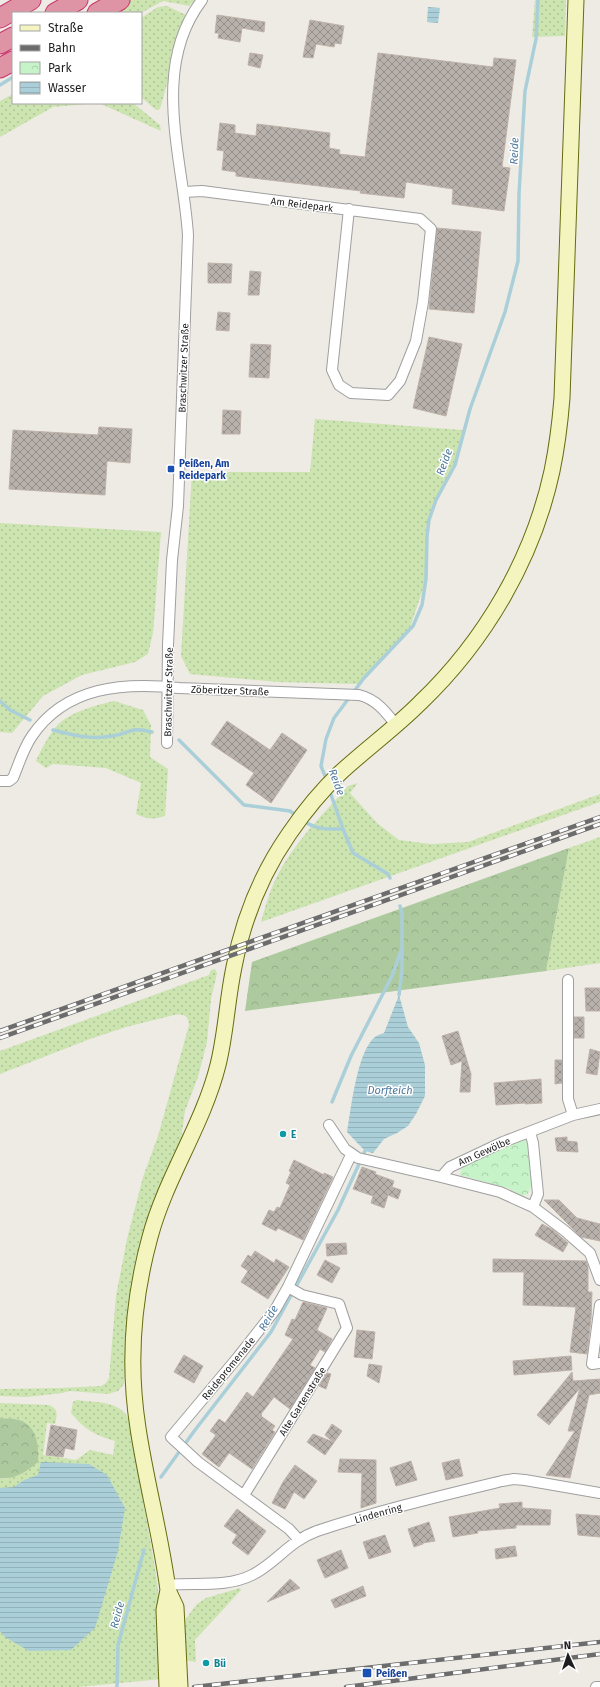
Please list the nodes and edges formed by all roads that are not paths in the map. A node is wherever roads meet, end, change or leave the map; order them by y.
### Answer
1 (31, 0) edge
2 (78, 0) edge
3 (120, 0) edge
4 (202, 0) edge
5 (576, 0) edge
6 (57, 12) edge
7 (99, 12) edge
8 (0, 18) edge
9 (12, 38) edge
10 (0, 44) edge
11 (12, 62) edge
12 (0, 68) edge
13 (184, 192) junction
14 (349, 209) junction
15 (168, 687) junction
16 (396, 725) junction
17 (167, 743) dead end
18 (0, 781) edge
19 (568, 980) dead end
20 (600, 1109) edge
21 (573, 1116) junction
22 (329, 1125) dead end
23 (530, 1132) junction
24 (358, 1158) junction
25 (441, 1177) junction
26 (533, 1207) junction
27 (600, 1280) edge
28 (290, 1288) junction
29 (600, 1305) edge
30 (600, 1363) edge
31 (600, 1493) edge
32 (244, 1495) junction
33 (299, 1540) junction
34 (168, 1588) junction
35 (167, 1687) edge
36 (180, 1687) edge
37 (596, 1687) edge
38 (600, 1687) edge

1 - 8 highway
2 - 6 highway
3 - 7 highway
4 - 13 street, Braschwitzer Straße
5 - 16 main road
9 - 10 highway
11 - 12 highway
13 - 14 street, Am Reidepark
13 - 15 street, Braschwitzer Straße
14 - 14 street, Am Reidepark
15 - 16 street, Zöberitzer Straße
15 - 17 street, Braschwitzer Straße
15 - 18 street, Zöberitzer Straße
16 - 34 main road
19 - 21 street
20 - 21 street, Am Gewölbe
21 - 23 street, Am Gewölbe
22 - 24 street
23 - 25 street, Am Gewölbe
23 - 26 street
24 - 25 street
24 - 28 street, Reidepromenade
25 - 26 street
26 - 27 street
28 - 32 street, Alte Gartenstraße
28 - 32 street, Reidepromenade
29 - 30 street
31 - 33 street, Lindenring
32 - 33 street
33 - 34 street, Lindenring
34 - 35 main road
34 - 36 main road
37 - 38 street

